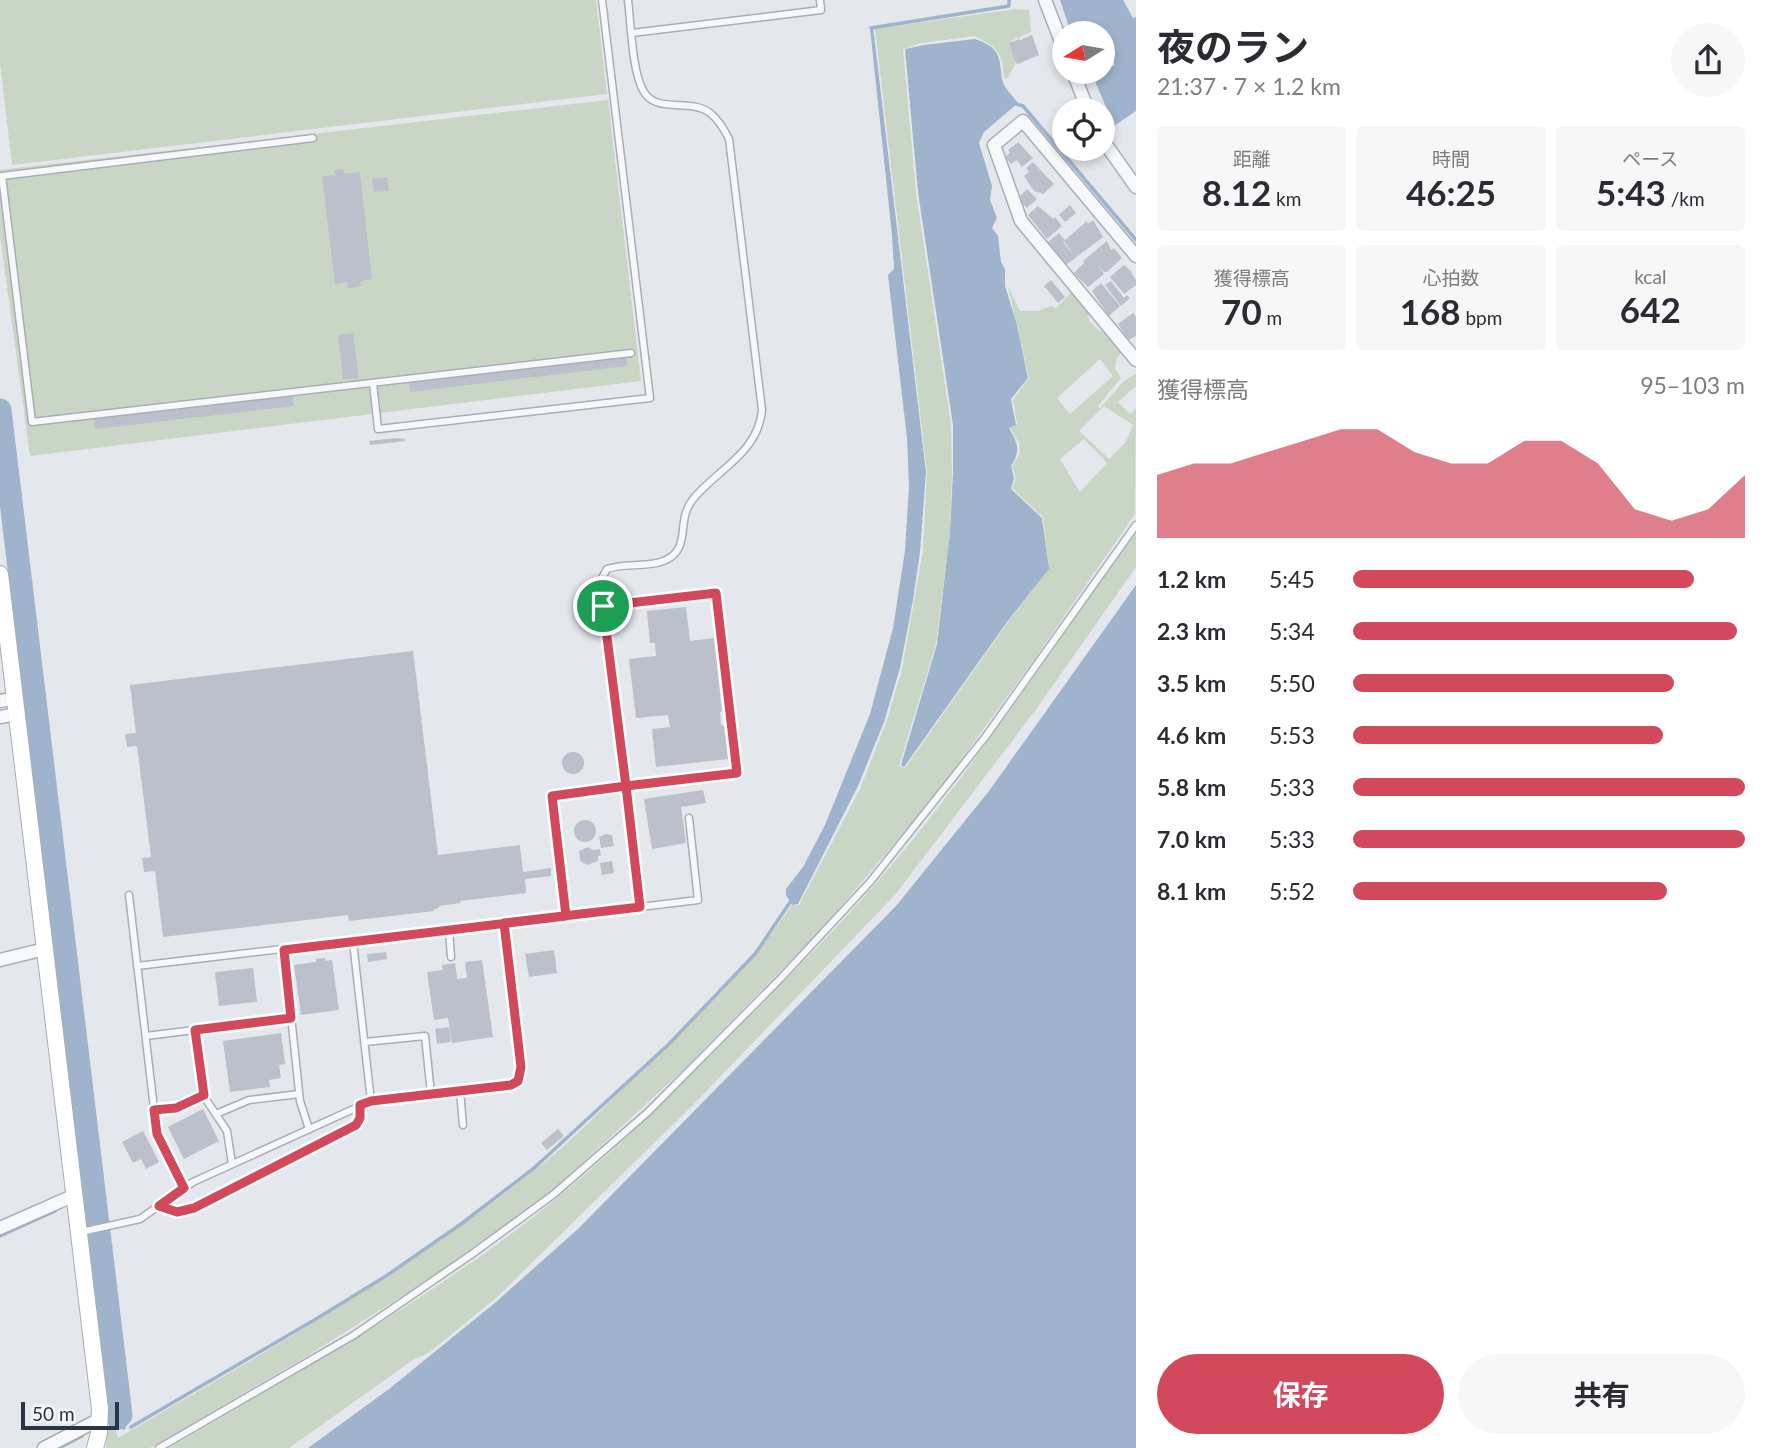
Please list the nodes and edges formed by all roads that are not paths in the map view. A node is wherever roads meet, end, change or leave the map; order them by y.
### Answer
1 (602, 0) edge
2 (628, 0) edge
3 (820, 0) edge
4 (1045, 0) edge
5 (1053, 21) edge
6 (632, 33) junction
7 (313, 138) dead end
8 (1115, 157) edge
9 (1136, 187) edge
10 (1136, 256) edge
11 (631, 353) dead end
12 (1136, 360) edge
13 (373, 383) junction
14 (1136, 525) edge
15 (0, 574) edge
16 (603, 606) junction
17 (11, 704) edge
18 (0, 717) edge
19 (626, 786) junction
20 (688, 818) dead end
21 (129, 895) dead end
22 (640, 907) junction
23 (566, 916) junction
24 (504, 923) junction
25 (449, 930) junction
26 (353, 942) junction
27 (45, 949) junction
28 (284, 950) junction
29 (451, 957) dead end
30 (0, 960) edge
31 (137, 966) junction
32 (291, 1018) junction
33 (195, 1030) junction
34 (146, 1036) junction
35 (365, 1042) junction
36 (460, 1091) junction
37 (299, 1094) junction
38 (430, 1094) junction
39 (204, 1095) junction
40 (371, 1101) junction
41 (360, 1105) junction
42 (154, 1110) junction
43 (216, 1114) junction
44 (463, 1125) dead end
45 (309, 1129) junction
46 (232, 1164) junction
47 (184, 1188) junction
48 (75, 1195) junction
49 (159, 1206) junction
50 (0, 1228) edge
51 (85, 1231) junction
52 (100, 1419) junction
53 (44, 1448) edge
54 (95, 1448) edge
55 (159, 1448) edge

1 - 13 lane
2 - 6 lane
3 - 6 lane
4 - 5 street
6 - 16 lane
7 - 13 lane
8 - 9 street
10 - 12 street
11 - 13 lane
14 - 55 lane
15 - 17 street
16 - 19 lane
16 - 19 lane
17 - 18 street
17 - 27 street
19 - 22 lane
19 - 23 lane
20 - 22 lane
21 - 31 lane
22 - 23 lane
23 - 24 lane
24 - 25 lane
24 - 36 lane
25 - 26 lane
25 - 29 lane
26 - 28 lane
26 - 35 lane
27 - 30 street
27 - 48 street
28 - 31 lane
28 - 32 lane
31 - 34 lane
32 - 33 lane
32 - 37 lane
33 - 34 lane
33 - 39 lane
34 - 42 lane
35 - 38 lane
35 - 40 lane
36 - 38 lane
36 - 44 lane
37 - 43 lane
37 - 45 lane
38 - 40 lane
39 - 42 lane
39 - 43 lane
40 - 41 lane
41 - 45 lane
41 - 49 lane
42 - 47 lane
43 - 46 lane
45 - 46 lane
46 - 47 lane
47 - 49 lane
48 - 50 street
48 - 51 street
49 - 51 lane
51 - 52 street
52 - 53 street
52 - 54 street

